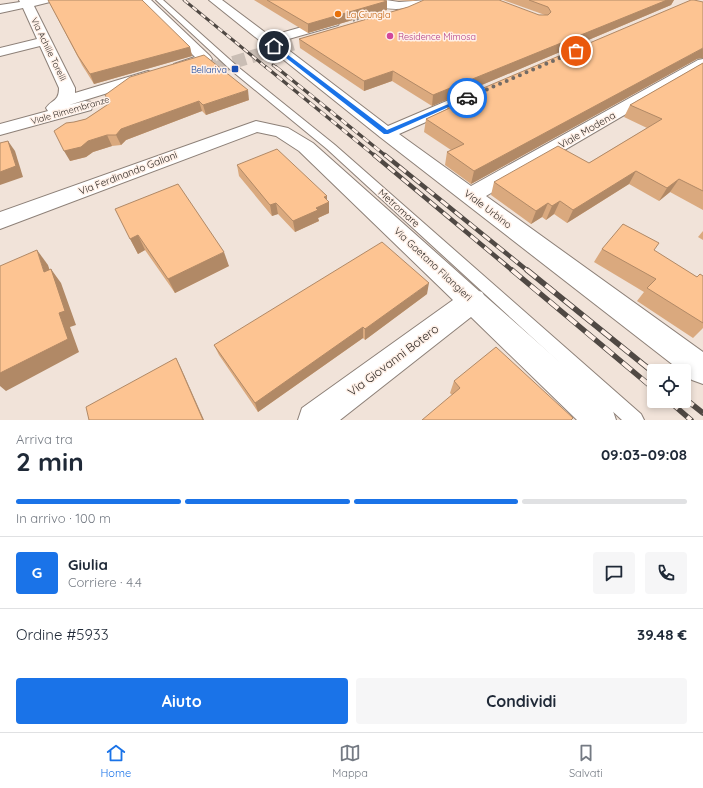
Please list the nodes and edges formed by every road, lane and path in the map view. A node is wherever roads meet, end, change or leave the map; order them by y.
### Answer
1 (46, 0) edge
2 (144, 0) edge
3 (159, 0) edge
4 (215, 0) edge
5 (375, 0) edge
6 (428, 1) edge
7 (26, 2) edge
8 (0, 9) edge
9 (370, 12) edge
10 (387, 13) junction
11 (404, 13) edge
12 (346, 26) edge
13 (45, 42) junction
14 (279, 45) junction
15 (0, 52) edge
16 (703, 64) edge
17 (166, 77) junction
18 (489, 89) edge
19 (64, 101) junction
20 (256, 126) joint
21 (0, 129) edge
22 (386, 132) junction
23 (470, 196) junction
24 (0, 222) edge
25 (473, 300) junction
26 (703, 370) edge
27 (314, 420) edge
28 (600, 420) edge
29 (634, 420) edge

1 - 7 street
2 - 17 street, Viale Rimembranze
3 - 29 lane, Metromare
4 - 14 street, Viale Urbino
5 - 6 street
6 - 10 street
7 - 8 street
7 - 13 street, Via Achille Torelli
9 - 10 street
10 - 11 street
12 - 14 street
13 - 15 street
13 - 19 street, Via Achille Torelli
14 - 22 street, Viale Urbino
16 - 23 street, Viale Modena
17 - 19 street
17 - 21 street, Viale Rimembranze
18 - 22 street
19 - 21 street
20 - 24 street, Via Ferdinando Galiani
20 - 25 street, Via Gaetano Filangieri
22 - 23 street, Viale Urbino
23 - 26 street, Viale Urbino
25 - 27 street, Via Giovanni Botero
25 - 28 street, Via Gaetano Filangieri

